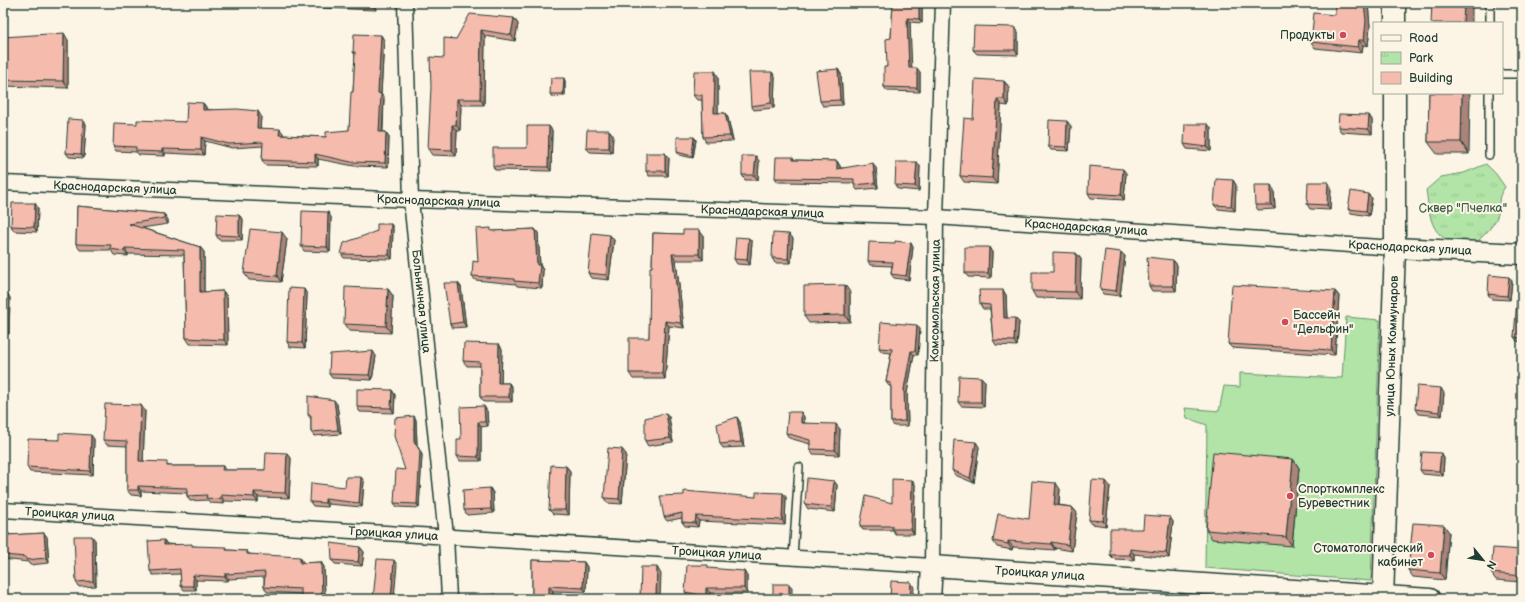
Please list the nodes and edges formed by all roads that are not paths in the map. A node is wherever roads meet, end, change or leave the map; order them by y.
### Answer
1 (405, 3) edge
2 (943, 3) edge
3 (1394, 3) edge
4 (1490, 3) edge
5 (1395, 22) edge
6 (1490, 22) edge
7 (1503, 74) edge
8 (1522, 74) edge
9 (1395, 94) edge
10 (1489, 94) edge
11 (1490, 155) dead end
12 (3, 183) edge
13 (411, 200) junction
14 (936, 218) junction
15 (1395, 248) junction
16 (1522, 254) edge
17 (799, 467) dead end
18 (3, 510) edge
19 (446, 536) junction
20 (793, 557) junction
21 (932, 566) junction
22 (1383, 597) edge
23 (449, 599) edge
24 (930, 599) edge
25 (1430, 599) edge

1 - 13 street, Больничная улица
2 - 14 street, Комсомольская улица
3 - 5 street
4 - 6 lane
7 - 8 lane
9 - 15 street, улица Юных Коммунаров
10 - 11 lane
12 - 13 street, Краснодарская улица
13 - 14 street, Краснодарская улица
13 - 19 street, Больничная улица
14 - 15 street, Краснодарская улица
14 - 21 street, Комсомольская улица
15 - 16 street, Краснодарская улица
15 - 22 street, улица Юных Коммунаров
17 - 20 lane
18 - 19 street, Троицкая улица
19 - 20 street, Троицкая улица
19 - 23 street, Больничная улица
20 - 21 street, Троицкая улица
21 - 22 street, Троицкая улица
21 - 24 street, Комсомольская улица
22 - 25 street, Троицкая улица

